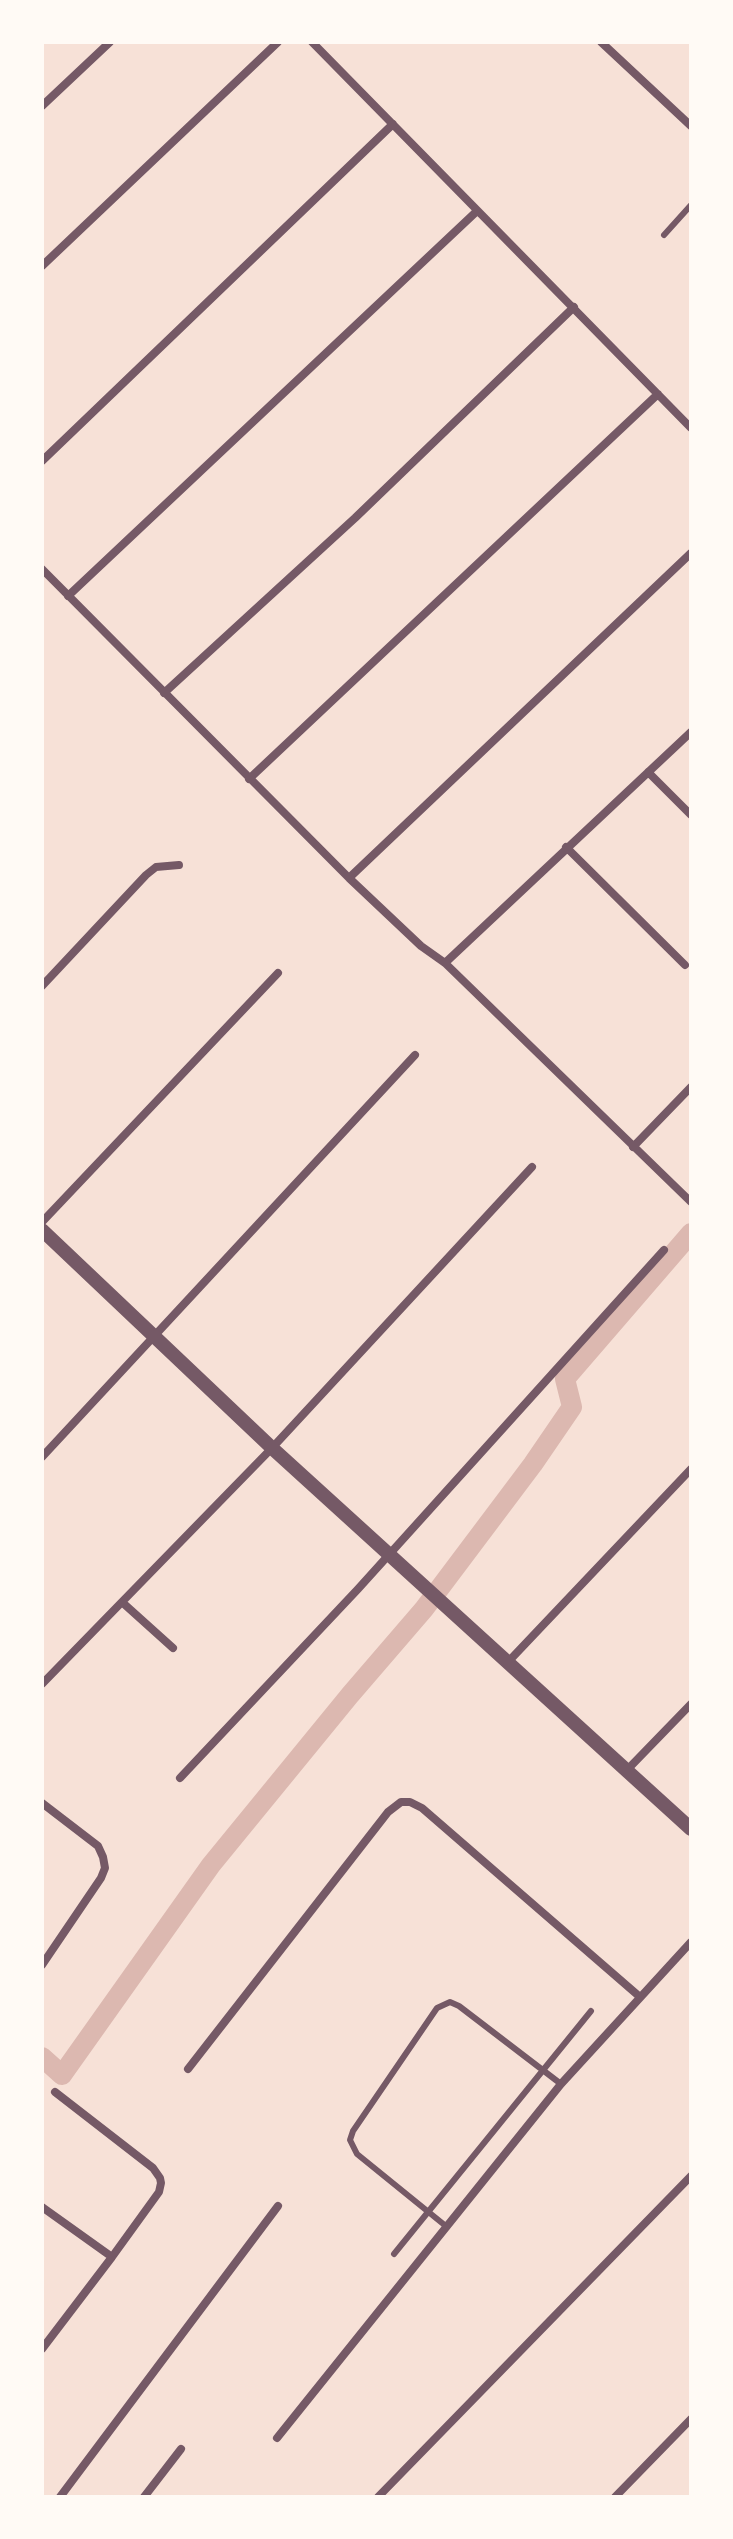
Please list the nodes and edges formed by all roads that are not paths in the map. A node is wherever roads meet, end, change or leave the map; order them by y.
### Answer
1 (110, 42) edge
2 (278, 42) edge
3 (312, 42) edge
4 (601, 42) edge
5 (612, 46) edge
6 (42, 106) edge
7 (393, 124) junction
8 (691, 126) edge
9 (691, 205) edge
10 (477, 211) junction
11 (664, 235) dead end
12 (42, 266) edge
13 (574, 307) junction
14 (658, 394) junction
15 (691, 428) edge
16 (42, 461) edge
17 (691, 553) edge
18 (42, 569) edge
19 (68, 596) junction
20 (164, 693) junction
21 (691, 732) edge
22 (648, 772) junction
23 (249, 779) junction
24 (691, 815) edge
25 (566, 847) junction
26 (179, 865) dead end
27 (349, 878) junction
28 (445, 963) junction
29 (685, 965) dead end
30 (278, 973) dead end
31 (42, 986) edge
32 (415, 1055) dead end
33 (691, 1087) edge
34 (633, 1147) junction
35 (532, 1167) dead end
36 (691, 1202) edge
37 (42, 1222) edge
38 (42, 1230) edge
39 (664, 1250) dead end
40 (155, 1337) junction
41 (272, 1448) junction
42 (42, 1457) edge
43 (691, 1469) edge
44 (388, 1554) junction
45 (123, 1603) junction
46 (173, 1648) dead end
47 (508, 1662) junction
48 (42, 1684) edge
49 (691, 1704) edge
50 (627, 1770) junction
51 (180, 1778) dead end
52 (42, 1803) edge
53 (691, 1829) edge
54 (691, 1942) edge
55 (42, 1965) edge
56 (640, 1997) junction
57 (591, 2011) dead end
58 (188, 2069) dead end
59 (543, 2070) junction
60 (561, 2084) junction
61 (55, 2092) dead end
62 (691, 2176) edge
63 (278, 2206) dead end
64 (42, 2207) edge
65 (428, 2212) junction
66 (447, 2227) junction
67 (394, 2254) dead end
68 (112, 2257) junction
69 (42, 2329) edge
70 (52, 2336) junction
71 (42, 2349) edge
72 (691, 2419) edge
73 (277, 2438) dead end
74 (181, 2449) dead end
75 (60, 2497) edge
76 (144, 2497) edge
77 (378, 2497) edge
78 (615, 2497) edge

1 - 6 street
2 - 12 street
3 - 7 street
4 - 5 street
5 - 8 street
7 - 10 street
7 - 16 street
9 - 11 lane
10 - 13 street
10 - 19 street
13 - 14 street
13 - 20 street
14 - 15 street
14 - 23 street
17 - 27 street
18 - 19 street
19 - 20 street
20 - 23 street
21 - 22 street
22 - 24 street
22 - 25 street
23 - 27 street
25 - 28 street
25 - 29 street
26 - 31 street
27 - 28 street
28 - 34 street
30 - 37 street
32 - 40 street
33 - 34 street
34 - 36 street
35 - 41 street
38 - 40 street
39 - 44 street
40 - 41 street
40 - 42 street
41 - 44 street
41 - 45 street
43 - 47 street
44 - 47 street
44 - 51 street
45 - 46 street
45 - 48 street
47 - 50 street
49 - 50 street
50 - 53 street
52 - 55 street
54 - 56 street
56 - 58 street
56 - 60 street
57 - 59 lane
59 - 60 lane
59 - 65 lane
59 - 65 lane
60 - 66 street
61 - 68 street
62 - 77 street
63 - 75 street
64 - 68 street
65 - 66 lane
65 - 67 lane
66 - 73 street
68 - 70 street
69 - 70 street
70 - 71 street
72 - 78 street
74 - 76 street

